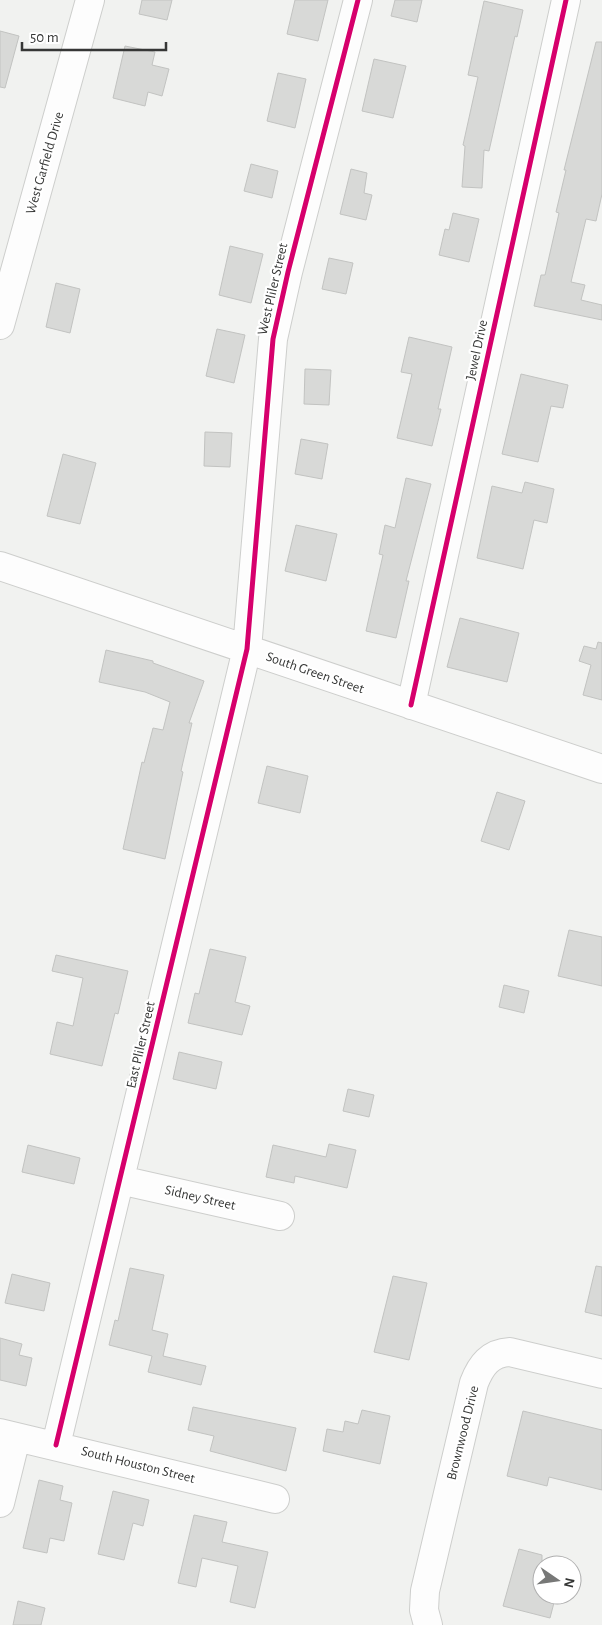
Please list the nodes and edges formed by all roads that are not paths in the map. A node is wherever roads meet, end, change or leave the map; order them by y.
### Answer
1 (90, 0) edge
2 (358, 0) edge
3 (566, 0) edge
4 (0, 325) edge
5 (0, 566) edge
6 (247, 650) junction
7 (411, 705) junction
8 (602, 768) edge
9 (120, 1180) junction
10 (280, 1216) dead end
11 (602, 1374) edge
12 (8, 1436) edge
13 (56, 1445) junction
14 (275, 1499) dead end
15 (0, 1503) edge
16 (428, 1625) edge

1 - 4 street, West Garfield Drive
2 - 6 street, West Pliler Street
3 - 7 street, Jewel Drive
5 - 6 street, South Green Street
6 - 7 street, South Green Street
6 - 9 street, East Pliler Street
7 - 8 street, South Green Street
9 - 10 street, Sidney Street
9 - 13 street, East Pliler Street
11 - 16 street, Brownwood Drive
12 - 13 street, South Houston Street
12 - 15 street
13 - 14 street, South Houston Street

